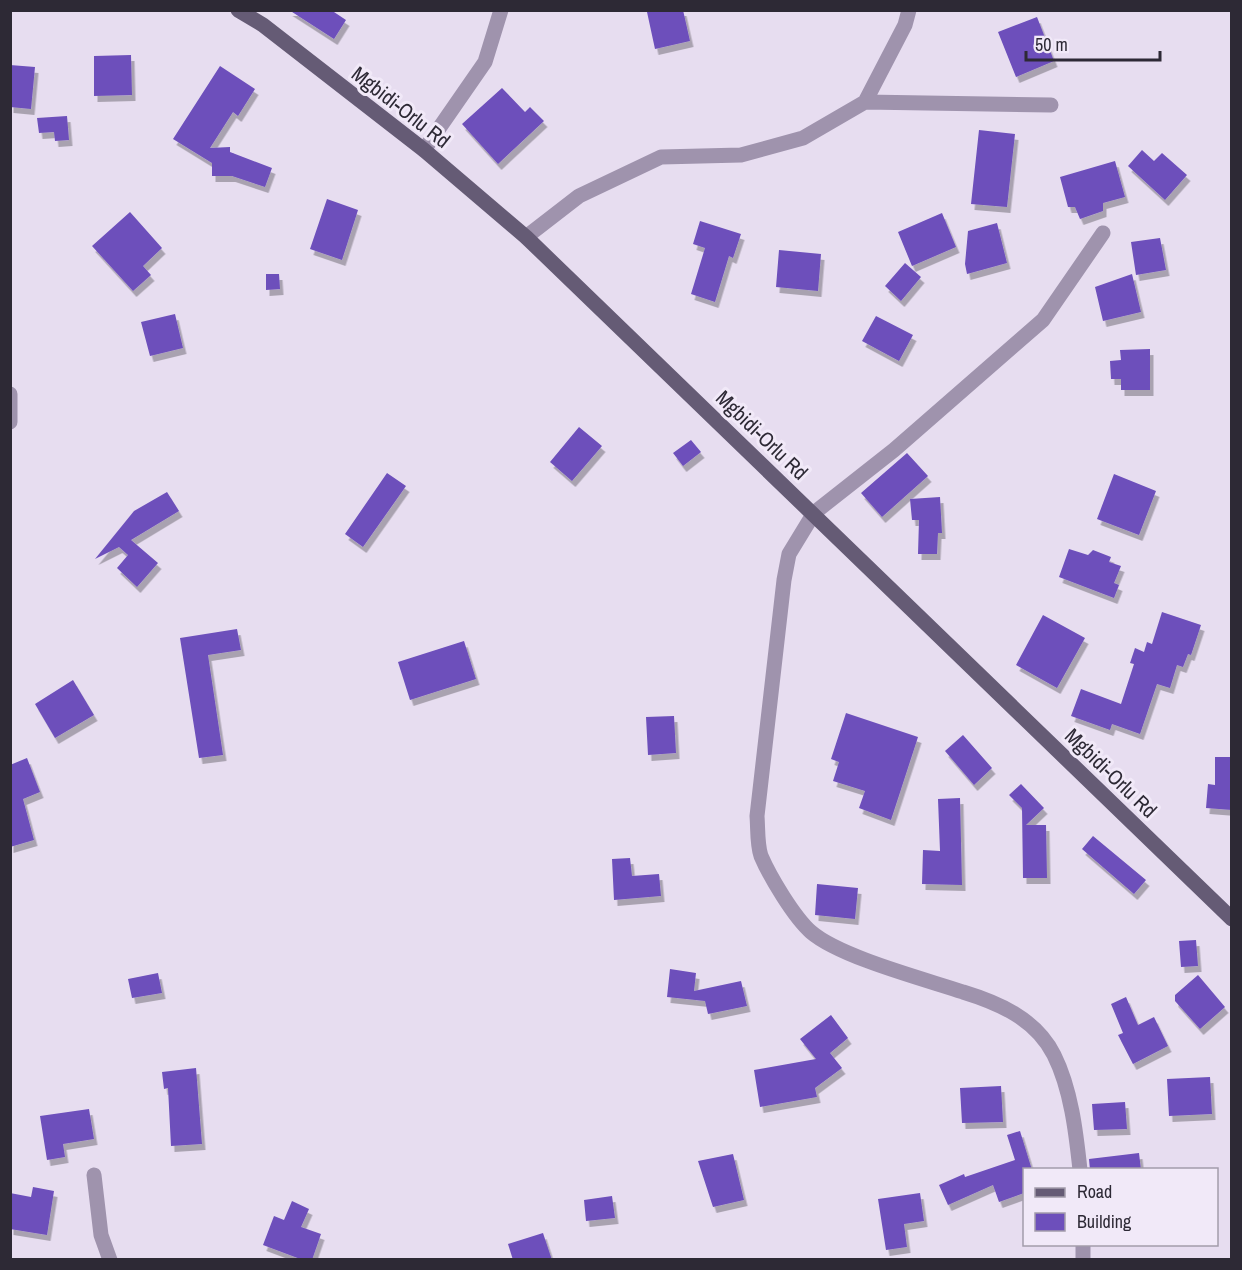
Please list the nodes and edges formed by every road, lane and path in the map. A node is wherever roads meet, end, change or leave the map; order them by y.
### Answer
1 (238, 10) edge
2 (501, 10) edge
3 (909, 10) edge
4 (865, 102) junction
5 (1051, 105) dead end
6 (424, 150) junction
7 (1103, 233) dead end
8 (526, 237) junction
9 (10, 394) edge
10 (10, 422) edge
11 (814, 513) junction
12 (1232, 919) edge
13 (1080, 1168) edge
14 (94, 1175) dead end
15 (110, 1260) edge

1 - 6 main road, Mgbidi-Orlu Rd
2 - 6 street
3 - 4 street
4 - 5 street
4 - 8 street
6 - 8 main road, Mgbidi-Orlu Rd
7 - 11 street
8 - 11 main road, Mgbidi-Orlu Rd
9 - 10 street
11 - 12 main road, Mgbidi-Orlu Rd
11 - 13 street
14 - 15 street

